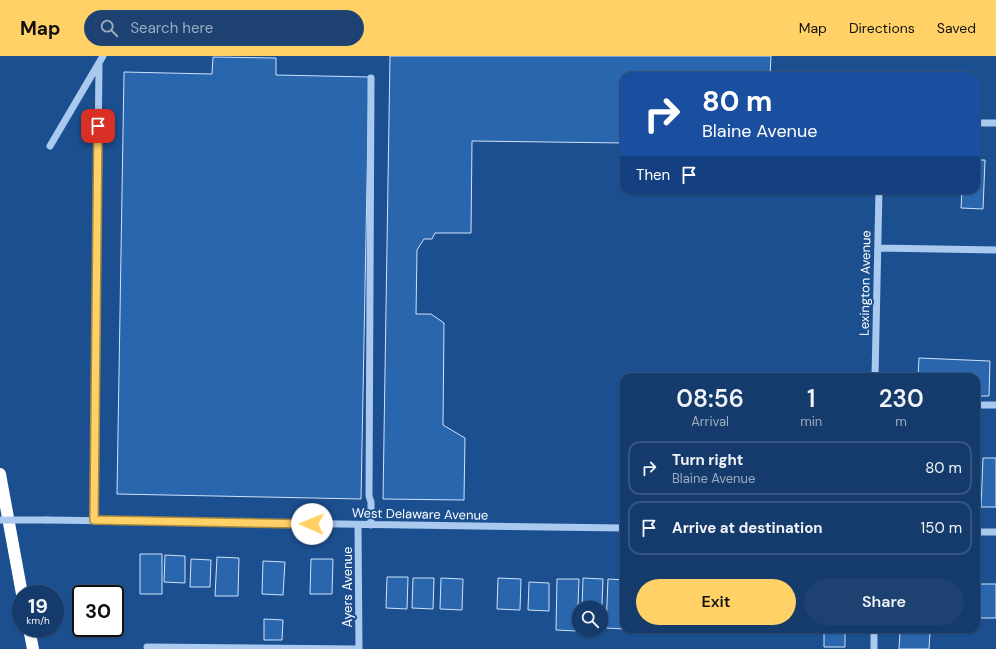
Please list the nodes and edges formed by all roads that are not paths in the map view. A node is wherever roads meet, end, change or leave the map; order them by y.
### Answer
1 (103, 56) edge
2 (99, 64) junction
3 (370, 78) dead end
4 (980, 123) edge
5 (996, 123) edge
6 (50, 146) dead end
7 (879, 194) edge
8 (878, 248) junction
9 (996, 250) edge
10 (875, 373) edge
11 (980, 405) edge
12 (996, 405) edge
13 (0, 474) edge
14 (0, 520) edge
15 (94, 520) junction
16 (358, 525) junction
17 (371, 525) junction
18 (620, 528) edge
19 (980, 532) edge
20 (996, 532) edge
21 (20, 585) edge
22 (874, 633) edge
23 (31, 637) edge
24 (147, 647) dead end
25 (224, 648) edge
26 (33, 649) edge
27 (359, 649) edge
28 (874, 649) edge

1 - 2 street
2 - 6 street
2 - 15 street
3 - 17 street
4 - 5 street
7 - 8 street, Lexington Avenue
8 - 9 street
8 - 10 street, Lexington Avenue
11 - 12 street
13 - 21 highway
14 - 15 street, West Delaware Avenue, bridge
15 - 16 street, West Delaware Avenue
16 - 17 street, West Delaware Avenue
16 - 27 street, Ayers Avenue
17 - 18 street, West Delaware Avenue
19 - 20 street
22 - 28 street
23 - 26 highway
24 - 25 street
25 - 27 street

